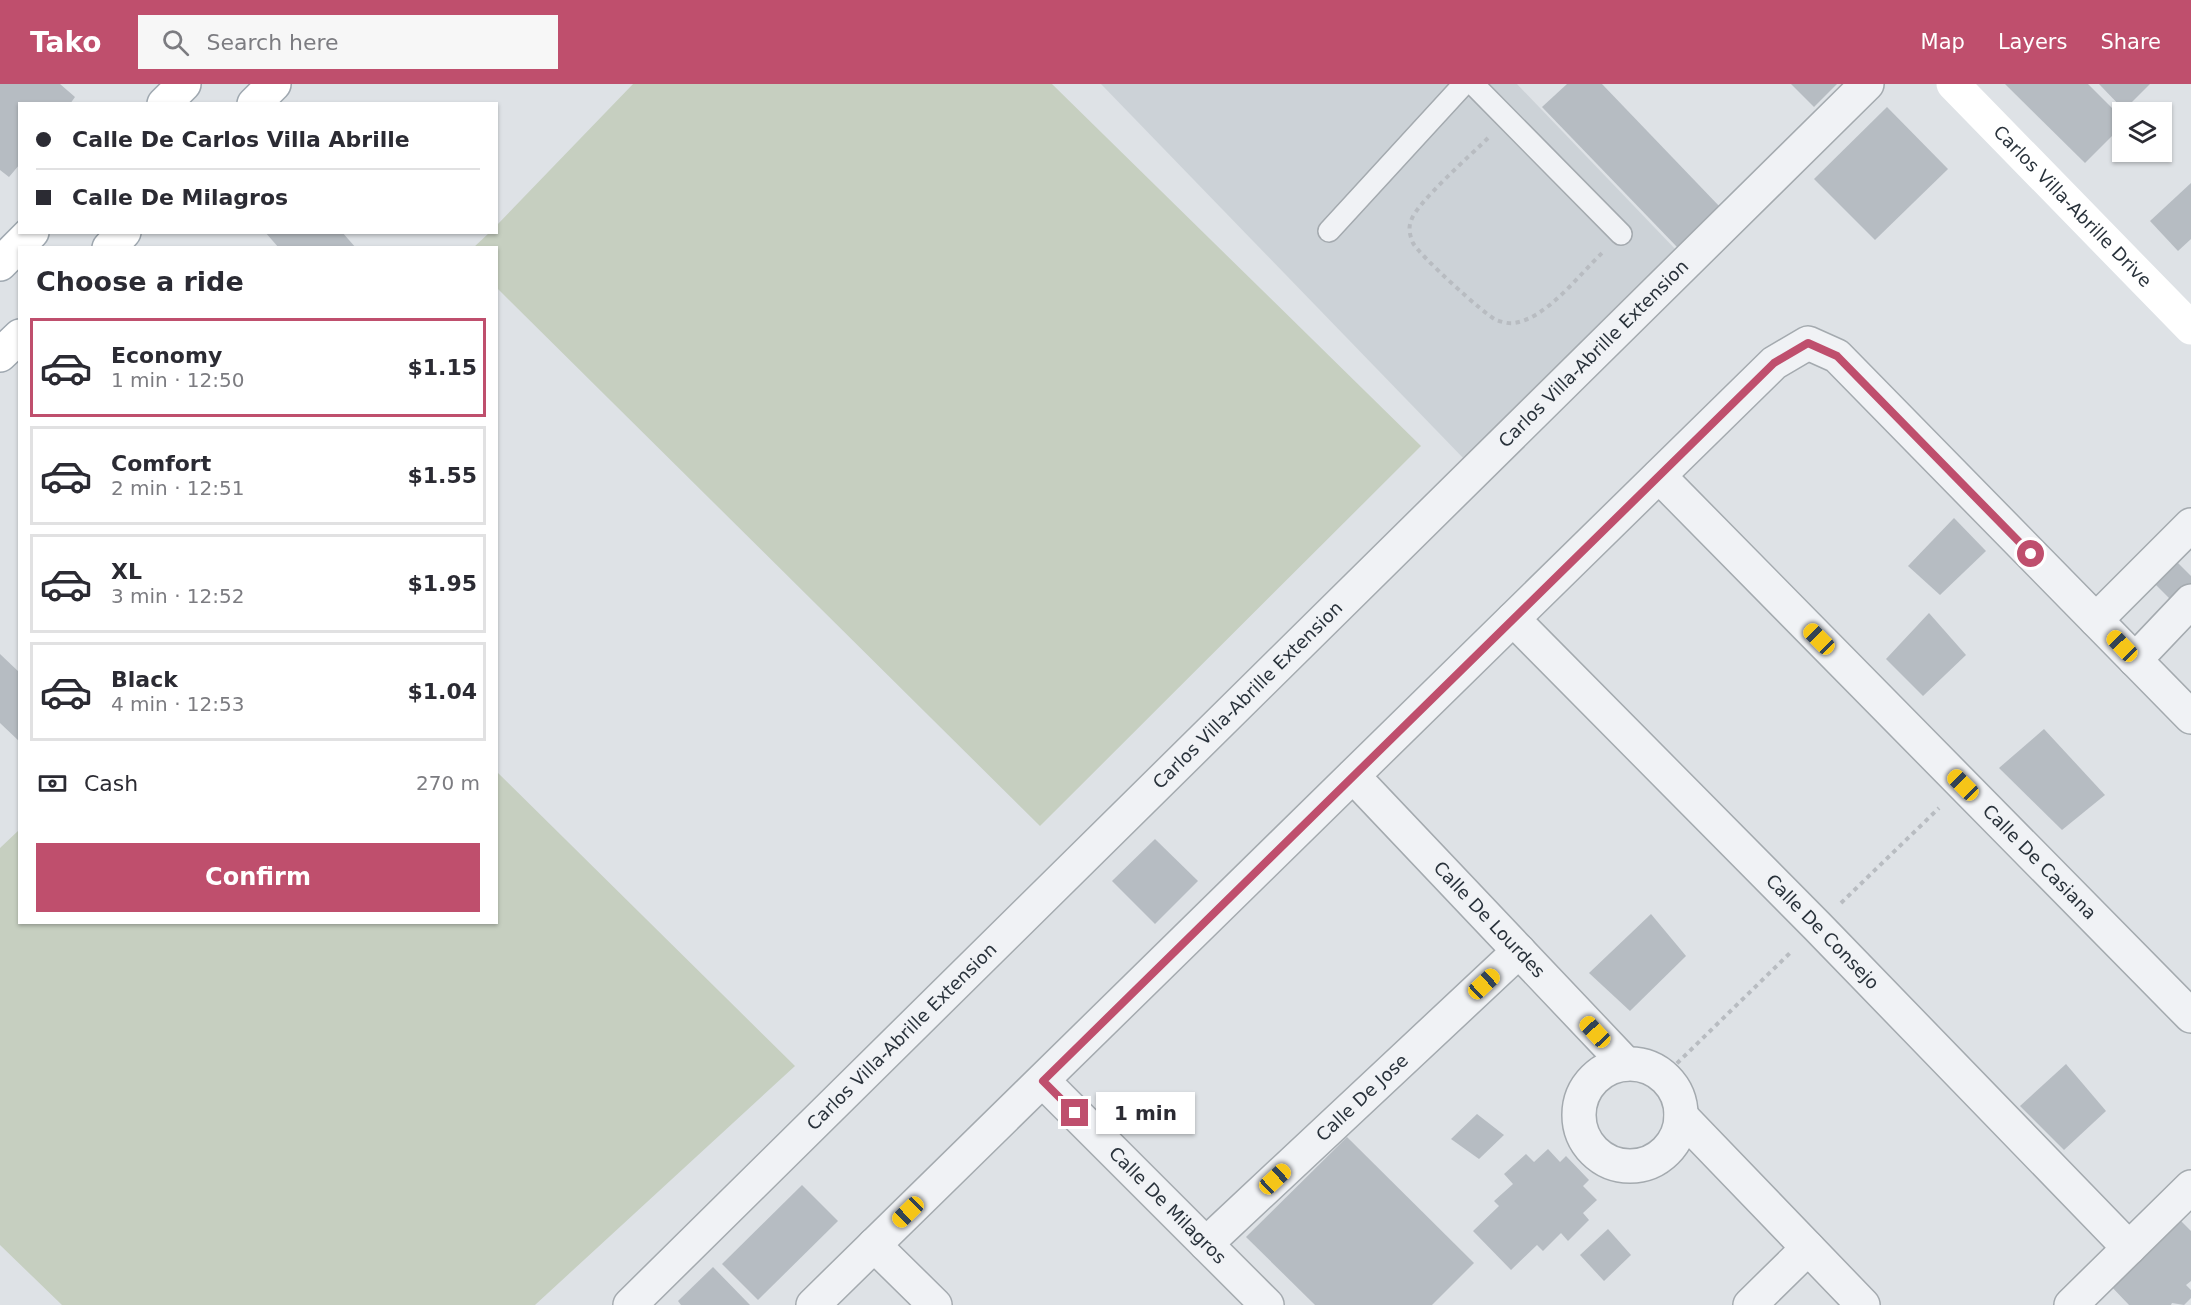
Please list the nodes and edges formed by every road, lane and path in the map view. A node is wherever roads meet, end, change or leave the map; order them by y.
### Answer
1 (184, 84) edge
2 (274, 84) edge
3 (1464, 84) edge
4 (1473, 84) edge
5 (1867, 84) edge
6 (1953, 84) edge
7 (166, 102) edge
8 (256, 102) edge
9 (1508, 119) junction
10 (1329, 231) dead end
11 (30, 234) edge
12 (122, 234) edge
13 (1622, 234) joint
14 (18, 246) edge
15 (18, 246) edge
16 (111, 246) edge
17 (0, 264) edge
18 (2191, 328) edge
19 (18, 338) edge
20 (0, 355) edge
21 (1659, 476) junction
22 (2191, 525) edge
23 (2191, 601) edge
24 (1513, 620) junction
25 (2096, 620) junction
26 (2135, 660) junction
27 (2191, 717) edge
28 (1353, 776) junction
29 (1519, 951) junction
30 (2191, 1016) edge
31 (1626, 1064) junction
32 (1043, 1081) junction
33 (1681, 1116) junction
34 (2191, 1187) edge
35 (1206, 1244) junction
36 (874, 1245) junction
37 (1808, 1248) junction
38 (2129, 1248) junction
39 (630, 1305) edge
40 (813, 1305) edge
41 (935, 1305) edge
42 (1267, 1305) edge
43 (1750, 1305) edge
44 (1863, 1305) edge
45 (2071, 1305) edge

1 - 7 main road
2 - 8 main road
3 - 10 lane
4 - 9 lane
5 - 39 street, Carlos Villa-Abrille Extension
6 - 18 main road, Carlos Villa-Abrille Drive
9 - 13 lane
9 - 13 path
11 - 14 main road
12 - 16 main road
15 - 17 main road
19 - 20 main road
21 - 24 street
21 - 25 street
21 - 30 street, Calle De Casiana
22 - 25 street
23 - 26 street
24 - 28 street
24 - 38 street, Calle De Consejo
25 - 26 street
26 - 27 street
28 - 29 street, Calle De Lourdes
28 - 32 street
29 - 31 street, Calle De Lourdes
29 - 35 street, Calle De Jose
31 - 33 street
31 - 33 street
32 - 35 street, Calle De Milagros
32 - 36 street
33 - 37 street
34 - 38 street
35 - 42 street, Calle De Milagros
36 - 40 street
36 - 41 street
37 - 43 street
37 - 44 street
38 - 45 street

